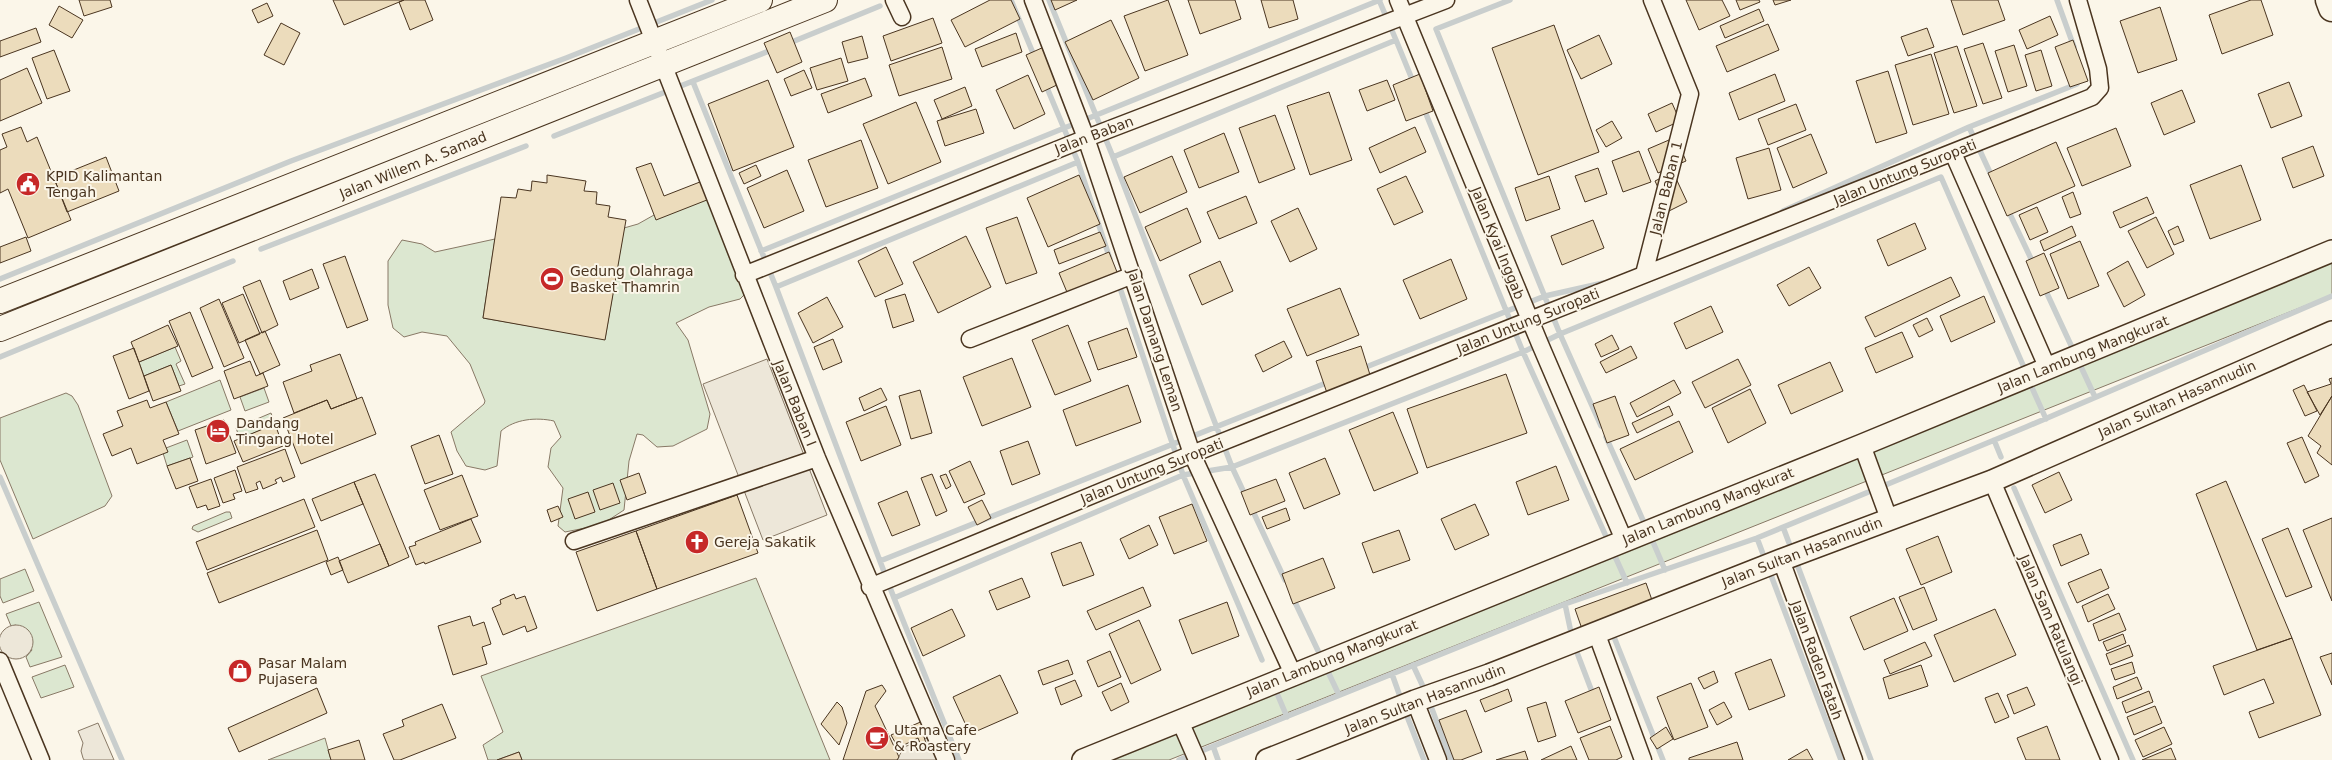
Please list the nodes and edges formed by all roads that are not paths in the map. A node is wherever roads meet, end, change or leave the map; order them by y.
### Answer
1 (638, 0) edge
2 (760, 0) edge
3 (825, 0) edge
4 (894, 0) edge
5 (1033, 0) edge
6 (1446, 0) edge
7 (1652, 0) edge
8 (2078, 0) edge
9 (2329, 0) edge
10 (1401, 7) edge
11 (2332, 8) edge
12 (902, 17) dead end
13 (654, 41) junction
14 (665, 65) junction
15 (1082, 139) junction
16 (1953, 153) junction
17 (2332, 251) edge
18 (1133, 274) junction
19 (1644, 274) junction
20 (744, 275) junction
21 (0, 301) edge
22 (1530, 320) junction
23 (0, 329) edge
24 (2332, 332) edge
25 (970, 339) dead end
26 (2048, 369) junction
27 (1192, 454) junction
28 (1865, 454) junction
29 (817, 458) junction
30 (1992, 481) junction
31 (1889, 519) junction
32 (1624, 540) junction
33 (574, 541) dead end
34 (1781, 560) junction
35 (870, 587) junction
36 (1596, 632) junction
37 (0, 661) edge
38 (1293, 674) junction
39 (1415, 701) junction
40 (1180, 721) junction
41 (1194, 755) edge
42 (41, 760) edge
43 (946, 760) edge
44 (1083, 760) edge
45 (1267, 760) edge
46 (1438, 760) edge
47 (1643, 760) edge
48 (1854, 760) edge
49 (2110, 760) edge

1 - 13 street, Jalan Baban I
2 - 13 main road, Jalan Willem A. Samad
3 - 14 main road, Jalan Willem A. Samad
4 - 12 street
5 - 15 street, Jalan Damang Leman
6 - 10 street, Jalan Baban
7 - 19 street, Jalan Baban 1
8 - 16 street, Jalan Untung Suropati
9 - 11 main road
10 - 15 street, Jalan Baban
10 - 22 street, Jalan Kyai Inggab
13 - 14 street, Jalan Baban I
13 - 21 main road, Jalan Willem A. Samad
14 - 20 street, Jalan Baban I
14 - 23 main road, Jalan Willem A. Samad
15 - 18 street, Jalan Damang Leman
15 - 20 street, Jalan Baban
16 - 19 street, Jalan Untung Suropati
16 - 26 street
17 - 26 street, Jalan Lambung Mangkurat
18 - 25 street
18 - 27 street, Jalan Damang Leman
19 - 22 street, Jalan Untung Suropati
20 - 29 street, Jalan Baban I
22 - 27 street, Jalan Untung Suropati
22 - 32 street, Jalan Kyai Inggab
24 - 30 street, Jalan Sultan Hasannudin
26 - 28 street, Jalan Lambung Mangkurat
27 - 35 street, Jalan Untung Suropati
27 - 38 street, Jalan Damang Leman
28 - 31 street
28 - 32 street, Jalan Lambung Mangkurat
29 - 33 street
29 - 35 street, Jalan Baban I
30 - 31 street, Jalan Sultan Hasannudin
30 - 49 street, Jalan Sam Ratulangi
31 - 34 street, Jalan Sultan Hasannudin
32 - 38 street, Jalan Lambung Mangkurat
34 - 36 street, Jalan Sultan Hasannudin
34 - 48 street, Jalan Raden Fatah
35 - 43 street, Jalan Baban I
36 - 39 street, Jalan Sultan Hasannudin
36 - 47 street
37 - 42 street
38 - 40 street, Jalan Lambung Mangkurat
39 - 45 street, Jalan Sultan Hasannudin
39 - 46 street
40 - 41 street
40 - 44 street, Jalan Lambung Mangkurat

